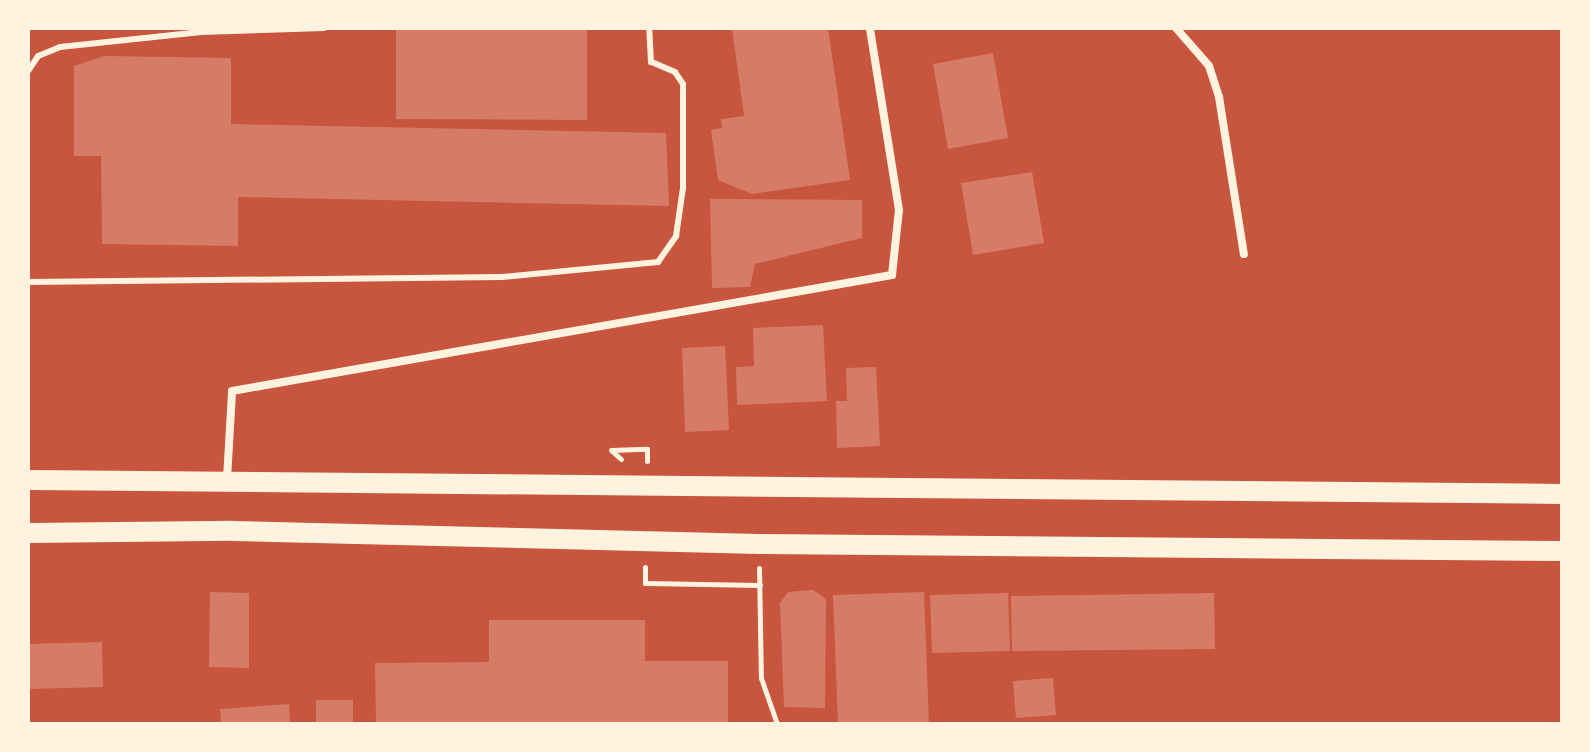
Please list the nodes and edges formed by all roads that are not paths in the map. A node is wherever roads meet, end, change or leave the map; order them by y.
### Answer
1 (324, 28) edge
2 (649, 28) edge
3 (870, 28) edge
4 (1176, 28) edge
5 (28, 71) edge
6 (1244, 254) dead end
7 (28, 282) edge
8 (227, 479) junction
9 (28, 480) edge
10 (1562, 494) edge
11 (28, 533) edge
12 (1562, 551) edge

1 - 5 lane
2 - 7 lane
3 - 8 street
4 - 6 street
8 - 9 main road
8 - 10 main road
11 - 12 main road

